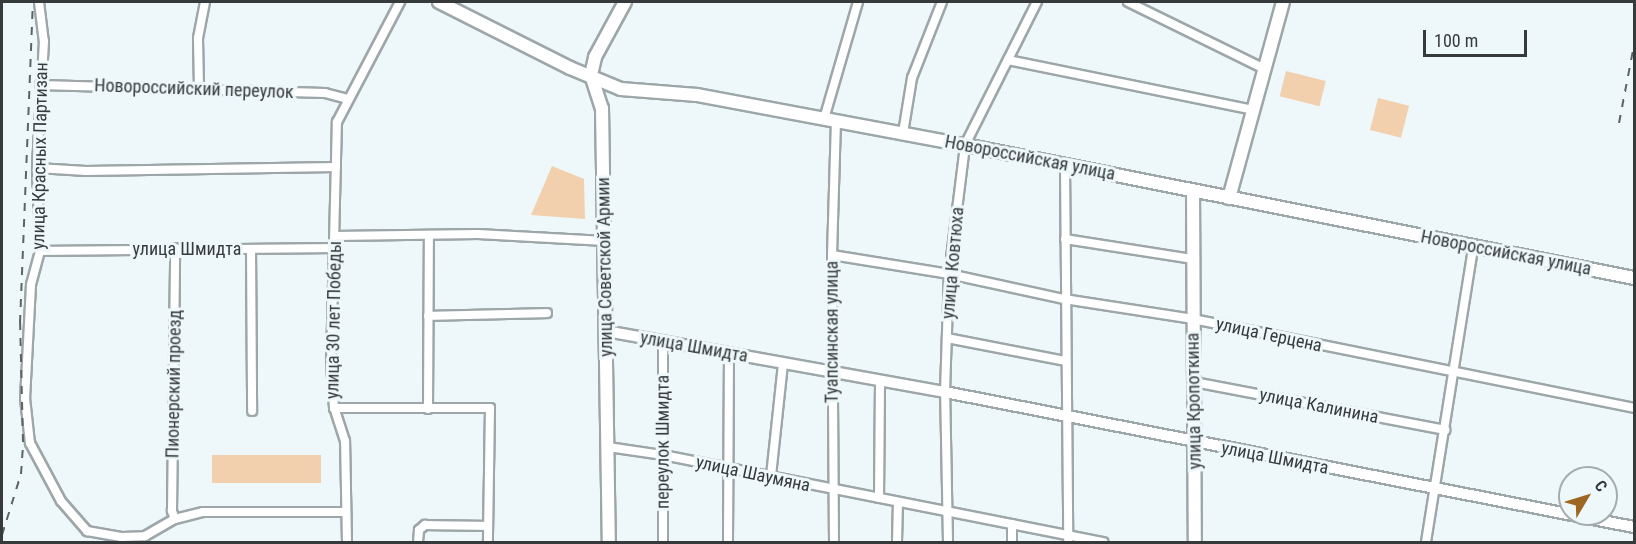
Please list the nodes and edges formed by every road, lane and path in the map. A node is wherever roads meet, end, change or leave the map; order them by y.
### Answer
1 (39, 2) edge
2 (205, 2) edge
3 (400, 2) edge
4 (439, 2) edge
5 (625, 2) edge
6 (858, 2) edge
7 (942, 2) edge
8 (1037, 2) edge
9 (1128, 2) edge
10 (1283, 2) edge
11 (1008, 60) junction
12 (1265, 69) junction
13 (591, 75) junction
14 (40, 85) junction
15 (199, 87) junction
16 (347, 99) junction
17 (1253, 110) junction
18 (830, 120) junction
19 (903, 134) junction
20 (965, 145) junction
21 (1065, 165) junction
22 (336, 167) junction
23 (37, 168) junction
24 (1193, 191) junction
25 (1229, 198) junction
26 (429, 235) junction
27 (335, 236) junction
28 (1065, 239) junction
29 (605, 241) junction
30 (1473, 247) junction
31 (176, 248) junction
32 (334, 248) junction
33 (251, 249) junction
34 (40, 250) junction
35 (832, 255) junction
36 (1193, 259) junction
37 (949, 274) junction
38 (1635, 278) edge
39 (1064, 299) junction
40 (547, 313) dead end
41 (428, 316) junction
42 (1193, 319) junction
43 (606, 331) junction
44 (947, 338) junction
45 (663, 341) junction
46 (729, 353) junction
47 (1065, 362) junction
48 (783, 363) junction
49 (832, 372) junction
50 (1456, 374) junction
51 (880, 380) junction
52 (1194, 382) junction
53 (945, 392) junction
54 (334, 408) junction
55 (1635, 408) edge
56 (428, 409) junction
57 (252, 411) dead end
58 (1065, 416) junction
59 (1445, 430) junction
60 (1195, 442) junction
61 (608, 447) junction
62 (663, 455) junction
63 (726, 467) junction
64 (771, 476) junction
65 (1435, 488) junction
66 (833, 491) junction
67 (879, 498) junction
68 (898, 502) junction
69 (346, 512) junction
70 (948, 513) junction
71 (175, 519) junction
72 (1012, 524) junction
73 (488, 526) junction
74 (1635, 527) edge
75 (1068, 539) edge
76 (347, 543) edge
77 (418, 543) edge
78 (488, 543) edge
79 (609, 543) edge
80 (663, 543) edge
81 (728, 543) edge
82 (834, 543) edge
83 (897, 543) edge
84 (948, 543) edge
85 (1012, 543) edge
86 (1104, 543) edge
87 (1195, 543) edge
88 (1426, 543) edge

1 - 14 street, улица Красных Партизан
2 - 15 street
3 - 16 street, улица 30 лет Победы
4 - 13 main road, Новороссийская улица
5 - 13 main road
6 - 18 street, Туапсинская улица
7 - 19 street
8 - 11 street, улица Ковтюха
9 - 12 street
10 - 12 main road
11 - 17 street
11 - 20 street, улица Ковтюха
12 - 17 main road
13 - 18 main road, Новороссийская улица
13 - 29 main road, улица Советской Армии
14 - 15 street, Новороссийский переулок
14 - 23 street, улица Красных Партизан
15 - 16 street, Новороссийский переулок
16 - 22 street, улица 30 лет Победы
17 - 25 main road
18 - 19 main road, Новороссийская улица
18 - 35 street, Туапсинская улица
19 - 20 main road, Новороссийская улица
20 - 21 main road, Новороссийская улица
20 - 37 street, улица Ковтюха
21 - 24 main road, Новороссийская улица
21 - 28 street
22 - 23 street
22 - 27 street, улица 30 лет Победы
23 - 34 street, улица Красных Партизан
24 - 25 main road, Новороссийская улица
24 - 36 main road, улица Кропоткина
25 - 30 main road, Новороссийская улица
26 - 27 street
26 - 29 street
26 - 41 street
27 - 32 street, улица 30 лет Победы
28 - 36 street
28 - 39 street
29 - 43 main road, улица Советской Армии
30 - 38 main road, Новороссийская улица
30 - 50 street
31 - 33 street, улица Шмидта
31 - 34 street, улица Шмидта
31 - 71 street, Пионерский проезд
32 - 33 street, улица Шмидта
32 - 54 street, улица 30 лет Победы
33 - 57 street
34 - 71 street, улица Красных Партизан
35 - 37 street, улица Герцена
35 - 49 street, Туапсинская улица
36 - 42 main road, улица Кропоткина
37 - 39 street, улица Герцена
37 - 44 street, улица Ковтюха
39 - 42 street, улица Герцена
39 - 47 street
40 - 41 street
41 - 56 street
42 - 50 street, улица Герцена
42 - 52 main road, улица Кропоткина
43 - 45 street, улица Шмидта
43 - 61 main road, улица Советской Армии
44 - 47 street
44 - 53 street, улица Ковтюха
45 - 46 street, улица Шмидта
45 - 62 street, переулок Шмидта
46 - 48 street, улица Шмидта
46 - 63 street
47 - 58 street
48 - 49 street, улица Шмидта
48 - 64 street
49 - 51 street, улица Шмидта
49 - 66 street, Туапсинская улица
50 - 55 street, улица Герцена
50 - 59 street
51 - 53 street, улица Шмидта
51 - 67 street
52 - 59 street, улица Калинина
52 - 60 main road, улица Кропоткина
53 - 58 street, улица Шмидта
53 - 70 street, улица Ковтюха
54 - 56 street
54 - 69 street, улица 30 лет Победы
56 - 73 street
58 - 60 street, улица Шмидта
58 - 75 street
59 - 65 street
60 - 65 street, улица Шмидта
60 - 87 main road, улица Кропоткина
61 - 62 street, улица Шаумяна
61 - 79 main road, улица Советской Армии
62 - 63 street, улица Шаумяна
62 - 80 street, переулок Шмидта
63 - 64 street, улица Шаумяна
63 - 81 street
64 - 66 street, улица Шаумяна
65 - 74 street, улица Шмидта
65 - 88 street
66 - 67 street, улица Шаумяна
66 - 82 street, Туапсинская улица
67 - 68 street, улица Шаумяна
68 - 70 street, улица Шаумяна
68 - 83 street
69 - 71 street, улица Красных Партизан
69 - 76 street, улица 30 лет Победы
70 - 72 street, улица Шаумяна
70 - 84 street, улица Ковтюха
72 - 75 street, улица Шаумяна
72 - 85 street
73 - 77 street
73 - 78 street
75 - 86 street, улица Шаумяна

